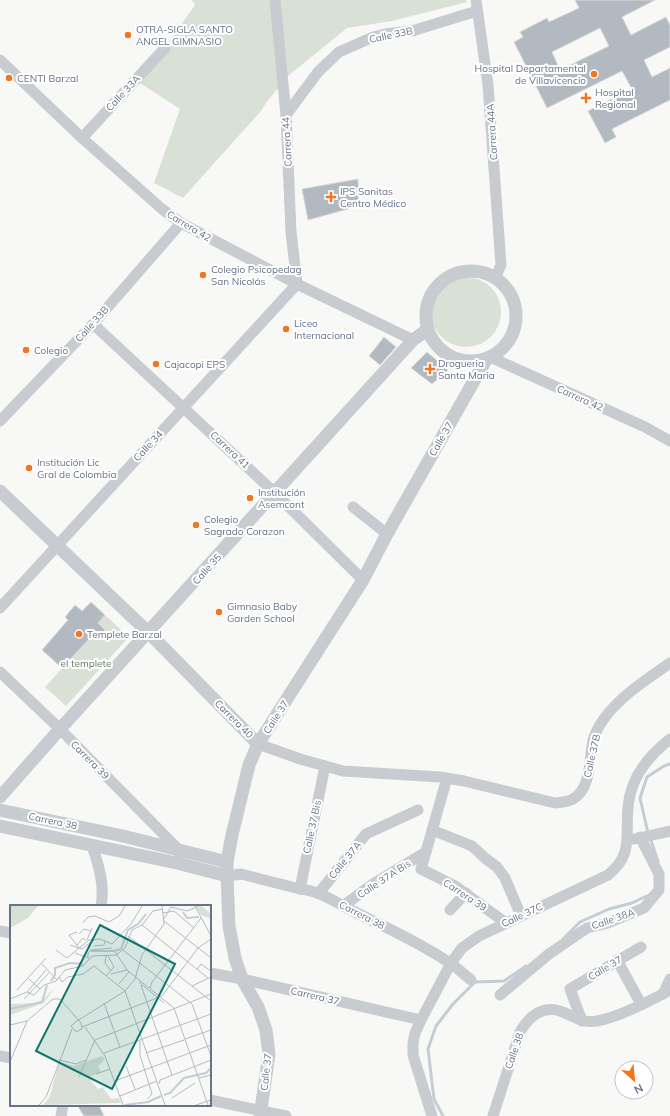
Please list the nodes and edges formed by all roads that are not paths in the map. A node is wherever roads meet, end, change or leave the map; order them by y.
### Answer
1 (275, 0) edge
2 (477, 6) edge
3 (165, 48) dead end
4 (2, 65) edge
5 (286, 115) junction
6 (82, 138) junction
7 (181, 223) junction
8 (496, 278) junction
9 (296, 284) junction
10 (93, 324) junction
11 (428, 329) junction
12 (413, 340) junction
13 (488, 358) junction
14 (184, 407) junction
15 (0, 421) edge
16 (670, 441) edge
17 (0, 491) edge
18 (275, 493) junction
19 (353, 507) dead end
20 (387, 534) junction
21 (57, 545) junction
22 (363, 580) junction
23 (0, 608) edge
24 (149, 633) junction
25 (670, 663) edge
26 (0, 672) edge
27 (60, 729) junction
28 (670, 739) edge
29 (258, 744) junction
30 (325, 766) junction
31 (448, 778) junction
32 (0, 797) edge
33 (566, 802) joint
34 (0, 810) edge
35 (418, 810) dead end
36 (0, 826) edge
37 (432, 830) junction
38 (666, 832) edge
39 (642, 837) junction
40 (628, 840) junction
41 (92, 846) junction
42 (179, 850) junction
43 (426, 852) junction
44 (227, 862) junction
45 (178, 863) junction
46 (421, 870) joint
47 (241, 874) junction
48 (226, 876) junction
49 (300, 888) junction
50 (319, 893) junction
51 (466, 893) junction
52 (101, 905) edge
53 (343, 906) junction
54 (450, 910) dead end
55 (521, 916) junction
56 (506, 923) junction
57 (0, 931) edge
58 (10, 933) edge
59 (641, 947) dead end
60 (618, 960) junction
61 (450, 963) junction
62 (211, 973) edge
63 (242, 979) junction
64 (670, 979) edge
65 (471, 980) dead end
66 (666, 992) edge
67 (500, 995) dead end
68 (642, 1004) junction
69 (421, 1020) junction
70 (582, 1021) junction
71 (0, 1056) edge
72 (10, 1058) edge
73 (211, 1100) edge
74 (63, 1106) edge
75 (261, 1114) edge
76 (61, 1116) edge
77 (286, 1116) edge
78 (432, 1116) edge
79 (493, 1116) edge

1 - 5 street, Carrera 44
2 - 5 street, Calle 33B
2 - 8 street, Carrera 44A
3 - 6 street, Calle 33A
4 - 6 street, Carrera 42
5 - 9 street, Carrera 44
6 - 7 street, Carrera 42
7 - 9 street, Carrera 42
7 - 10 street, Calle 33B
8 - 11 street
8 - 13 street
9 - 12 street, Carrera 42
9 - 14 street, Calle 34
10 - 14 street, Carrera 41
10 - 15 street, Calle 33B
11 - 12 street, Calle 35
11 - 13 street
12 - 18 street, Calle 35
13 - 16 street, Carrera 42
13 - 20 street, Calle 37
14 - 18 street, Carrera 41
14 - 21 street, Calle 34
17 - 21 street, Carrera 40
18 - 22 street, Carrera 41
18 - 24 street, Calle 35
19 - 20 street
20 - 22 street, Calle 37
21 - 23 street, Calle 34
21 - 24 street, Carrera 40
22 - 29 street, Calle 37
24 - 27 street, Calle 35
24 - 29 street, Carrera 40
25 - 33 street, Calle 37B
26 - 27 street, Carrera 39
27 - 32 street, Calle 35
27 - 42 street, Carrera 39
28 - 40 street, Calle 37C
29 - 30 street, Carrera 40
29 - 44 street, Calle 37
30 - 31 street, Carrera 40
30 - 49 street, Calle 37 Bis
31 - 33 street, Carrera 40
31 - 37 street, Calle 37A Bis
34 - 42 street, Carrera 38
35 - 50 street, Calle 37A
36 - 41 street, Carrera 38
37 - 43 street, Calle 37A Bis
37 - 55 street
38 - 39 street
39 - 40 street
39 - 67 street, Calle 38A
40 - 55 street, Calle 37C
41 - 45 street, Carrera 38
41 - 52 street
42 - 44 street, Carrera 38
42 - 45 street
43 - 46 street, Calle 37A Bis
43 - 53 street, Calle 37A Bis
44 - 47 street, Carrera 38
44 - 48 street, Calle 37
45 - 48 street, Carrera 38
46 - 51 street, Carrera 39
47 - 48 street, Carrera 38
47 - 49 street, Carrera 38
48 - 63 street, Calle 37
49 - 50 street, Carrera 38
50 - 53 street, Carrera 38
51 - 54 street
51 - 56 street, Carrera 39
53 - 61 street, Carrera 38
55 - 56 street, Calle 37C
56 - 61 street, Calle 37C
57 - 58 street
59 - 60 street, Calle 37
60 - 68 street
60 - 70 street, Calle 37
61 - 65 street, Carrera 38
61 - 69 street, Calle 37C
62 - 63 street, Carrera 37
63 - 69 street, Carrera 37
63 - 75 street, Calle 37
64 - 66 street
66 - 68 street, Calle 38
68 - 70 street, Calle 38
69 - 78 street, Calle 37C
70 - 79 street, Calle 38
71 - 72 street
73 - 75 street
74 - 76 street
75 - 77 street

